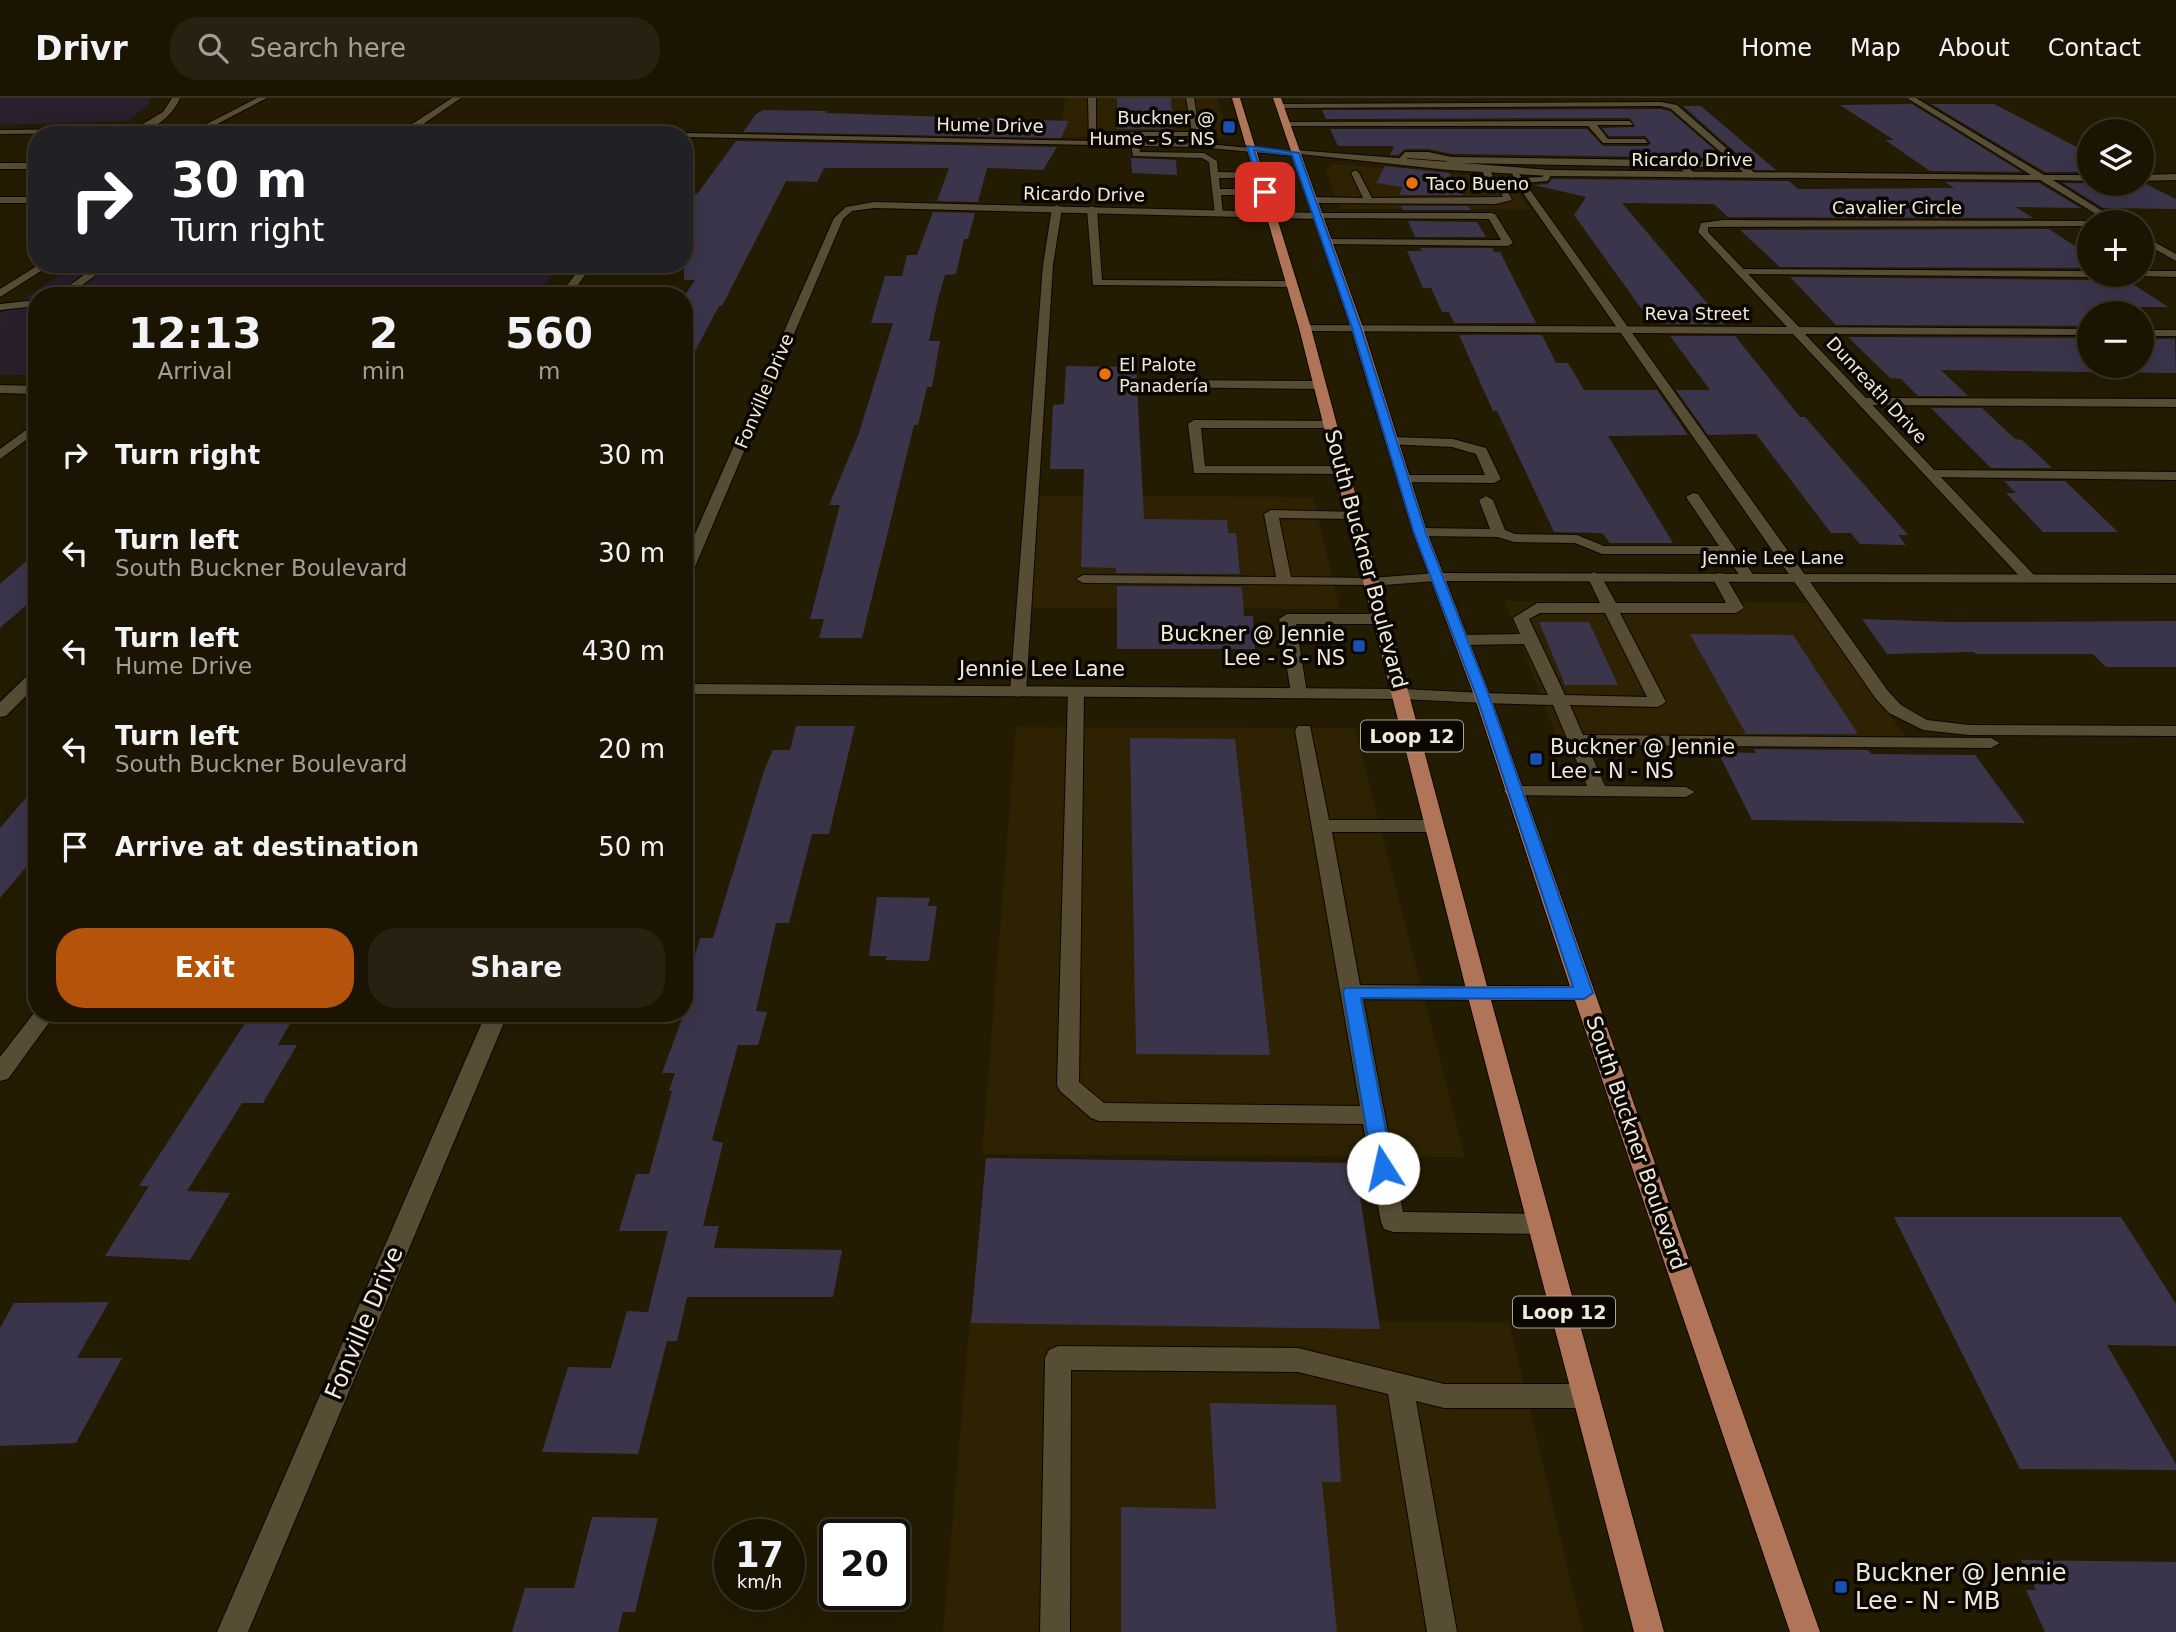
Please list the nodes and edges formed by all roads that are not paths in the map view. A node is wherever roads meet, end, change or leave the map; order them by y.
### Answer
1 (176, 98) edge
2 (263, 98) edge
3 (457, 98) edge
4 (1092, 98) edge
5 (1190, 98) edge
6 (1236, 98) edge
7 (1912, 98) edge
8 (1279, 102) edge
9 (1590, 123) junction
10 (1630, 123) dead end
11 (1287, 124) junction
12 (146, 126) edge
13 (207, 126) edge
14 (415, 126) edge
15 (0, 132) edge
16 (28, 132) edge
17 (693, 137) edge
18 (1092, 139) junction
19 (1645, 141) dead end
20 (1135, 144) junction
21 (1249, 147) junction
22 (1295, 153) junction
23 (1450, 164) junction
24 (1680, 164) junction
25 (1739, 164) junction
26 (0, 166) edge
27 (28, 166) edge
28 (1486, 170) junction
29 (1514, 171) junction
30 (1355, 173) dead end
31 (1550, 173) junction
32 (1692, 174) junction
33 (1214, 175) junction
34 (1259, 175) junction
35 (1752, 175) junction
36 (2039, 177) junction
37 (2154, 177) edge
38 (2176, 177) edge
39 (2077, 178) edge
40 (1519, 181) junction
41 (1216, 192) junction
42 (1265, 192) junction
43 (1, 200) edge
44 (28, 200) edge
45 (1312, 200) junction
46 (1368, 200) junction
47 (1057, 208) junction
48 (849, 209) joint
49 (1092, 209) junction
50 (2095, 210) edge
51 (1218, 213) junction
52 (1271, 214) junction
53 (1318, 216) junction
54 (2077, 223) edge
55 (1704, 225) joint
56 (1326, 242) junction
57 (2154, 245) edge
58 (2176, 258) edge
59 (1741, 272) junction
60 (33, 273) edge
61 (93, 273) edge
62 (2077, 274) edge
63 (2154, 274) edge
64 (2176, 274) edge
65 (1292, 284) junction
66 (73, 287) edge
67 (0, 294) edge
68 (28, 304) edge
69 (0, 307) edge
70 (1305, 328) junction
71 (1356, 328) junction
72 (1623, 330) junction
73 (1799, 331) junction
74 (2077, 332) edge
75 (2154, 332) edge
76 (2176, 333) edge
77 (1159, 384) dead end
78 (1320, 385) junction
79 (0, 389) edge
80 (28, 390) edge
81 (1866, 402) junction
82 (2176, 403) edge
83 (1330, 424) junction
84 (28, 433) edge
85 (1391, 440) junction
86 (0, 455) edge
87 (1342, 470) junction
88 (1932, 474) junction
89 (2176, 476) edge
90 (1404, 480) junction
91 (1693, 497) dead end
92 (1486, 500) dead end
93 (1353, 514) junction
94 (1420, 533) junction
95 (1499, 533) junction
96 (1730, 550) junction
97 (693, 555) edge
98 (1594, 576) junction
99 (1747, 576) junction
100 (1436, 577) junction
101 (1719, 577) junction
102 (1798, 577) junction
103 (2029, 578) junction
104 (1083, 579) dead end
105 (2176, 579) edge
106 (1284, 581) junction
107 (1371, 582) junction
108 (1609, 608) junction
109 (1381, 619) junction
110 (1530, 639) junction
111 (1461, 640) junction
112 (28, 687) edge
113 (693, 689) edge
114 (1018, 692) junction
115 (1076, 692) junction
116 (1299, 693) junction
117 (1402, 694) junction
118 (1483, 698) junction
119 (1559, 700) junction
120 (0, 712) edge
121 (1304, 730) dead end
122 (2176, 731) edge
123 (1575, 740) junction
124 (2010, 743) dead end
125 (1513, 791) junction
126 (1599, 792) junction
127 (1686, 792) dead end
128 (1322, 826) junction
129 (1435, 826) junction
130 (1352, 992) junction
131 (1478, 993) junction
132 (1584, 993) junction
133 (38, 1022) edge
134 (493, 1022) edge
135 (0, 1073) edge
136 (1373, 1115) junction
137 (1540, 1224) junction
138 (1400, 1385) junction
139 (1586, 1396) junction
140 (232, 1632) edge
141 (1055, 1632) edge
142 (1442, 1632) edge
143 (1649, 1632) edge
144 (1805, 1632) edge

1 - 12 street
2 - 13 street
3 - 14 street
4 - 18 street
5 - 18 street
6 - 21 main road, South Buckner Boulevard / Loop 12
7 - 36 street
8 - 11 main road, South Buckner Boulevard / Loop 12
8 - 25 street
9 - 10 street
9 - 11 street
9 - 19 street
11 - 22 main road, South Buckner Boulevard / Loop 12
15 - 16 street
17 - 18 street, Hume Drive
18 - 20 street, Hume Drive
20 - 21 street, Hume Drive
20 - 33 street
21 - 22 street, Hume Drive
21 - 34 main road, South Buckner Boulevard / Loop 12
22 - 23 street, Ricardo Drive
22 - 45 main road, South Buckner Boulevard / Loop 12
23 - 24 street
23 - 28 street, Ricardo Drive
24 - 25 street
24 - 32 street
25 - 35 street
26 - 27 street
28 - 29 street, Ricardo Drive
28 - 46 street
29 - 31 street, Ricardo Drive
29 - 40 street
30 - 46 street
31 - 32 street, Ricardo Drive
31 - 40 street
32 - 35 street, Ricardo Drive
33 - 34 street
33 - 41 street
34 - 42 main road, South Buckner Boulevard / Loop 12
35 - 36 street, Ricardo Drive
36 - 39 street, Ricardo Drive
36 - 50 street
37 - 38 street
40 - 72 street
41 - 42 street
41 - 51 street
42 - 52 main road, South Buckner Boulevard / Loop 12
43 - 44 street
45 - 46 street
45 - 53 main road, South Buckner Boulevard / Loop 12
47 - 48 street, Ricardo Drive
47 - 49 street, Ricardo Drive
47 - 114 street
48 - 97 street, Fonville Drive
49 - 51 street, Ricardo Drive
49 - 65 street
51 - 52 street, Ricardo Drive
52 - 53 street, Ricardo Drive
52 - 65 main road, South Buckner Boulevard / Loop 12
53 - 56 main road, South Buckner Boulevard / Loop 12
53 - 56 street, Ricardo Drive
54 - 55 street, Cavalier Circle
55 - 59 street, Dunreath Drive
56 - 71 main road, South Buckner Boulevard / Loop 12
57 - 58 street
59 - 62 street
59 - 73 street, Dunreath Drive
60 - 67 street
61 - 66 street
63 - 64 street
65 - 70 main road, South Buckner Boulevard / Loop 12
68 - 69 street
70 - 71 street, Reva Street
70 - 78 main road, South Buckner Boulevard / Loop 12
71 - 72 street, Reva Street
71 - 85 main road, South Buckner Boulevard / Loop 12
72 - 73 street, Reva Street
72 - 102 street
73 - 74 street, Reva Street
73 - 81 street, Dunreath Drive
75 - 76 street
77 - 78 street
78 - 83 main road, South Buckner Boulevard / Loop 12
79 - 80 street
81 - 82 street
81 - 88 street, Dunreath Drive
83 - 87 main road, South Buckner Boulevard / Loop 12
83 - 87 street
84 - 86 street
85 - 90 main road, South Buckner Boulevard / Loop 12
85 - 90 street
87 - 93 main road, South Buckner Boulevard / Loop 12
88 - 89 street
88 - 103 street, Dunreath Drive
90 - 94 main road, South Buckner Boulevard / Loop 12
91 - 96 street
92 - 95 street
93 - 106 street
93 - 107 main road, South Buckner Boulevard / Loop 12
94 - 95 street
94 - 100 main road, South Buckner Boulevard / Loop 12
95 - 96 street
96 - 99 street
98 - 100 street, Jennie Lee Lane
98 - 101 street, Jennie Lee Lane
98 - 108 street
99 - 101 street, Jennie Lee Lane
99 - 102 street, Jennie Lee Lane
100 - 107 street, Jennie Lee Lane
100 - 111 main road, South Buckner Boulevard / Loop 12
101 - 108 street
102 - 103 street, Jennie Lee Lane
102 - 122 street
103 - 105 street, Jennie Lee Lane
104 - 106 street, Jennie Lee Lane
106 - 107 street, Jennie Lee Lane
107 - 109 main road, South Buckner Boulevard / Loop 12
108 - 110 street
108 - 119 street, Jennie Lee Lane
109 - 116 street
109 - 117 main road, South Buckner Boulevard / Loop 12
110 - 111 street
110 - 119 street
111 - 118 main road, South Buckner Boulevard / Loop 12
112 - 120 street
113 - 114 street, Jennie Lee Lane
114 - 115 street, Jennie Lee Lane
115 - 116 street, Jennie Lee Lane
115 - 136 street
116 - 117 street, Jennie Lee Lane
117 - 118 street, Jennie Lee Lane
117 - 129 main road, South Buckner Boulevard / Loop 12
118 - 119 street, Jennie Lee Lane
118 - 125 main road, South Buckner Boulevard / Loop 12
119 - 123 street
121 - 128 street
123 - 124 street
123 - 126 street
125 - 126 street
125 - 132 main road, South Buckner Boulevard / Loop 12
126 - 127 street
128 - 129 street
128 - 130 street
129 - 131 main road, South Buckner Boulevard / Loop 12
130 - 131 street
130 - 136 street
131 - 132 main road
131 - 137 main road, South Buckner Boulevard / Loop 12
132 - 144 main road, South Buckner Boulevard / Loop 12
133 - 135 street
134 - 140 street, Fonville Drive
136 - 137 street
137 - 139 main road, South Buckner Boulevard / Loop 12
138 - 139 street
138 - 141 street
138 - 142 street
139 - 143 main road, South Buckner Boulevard / Loop 12

